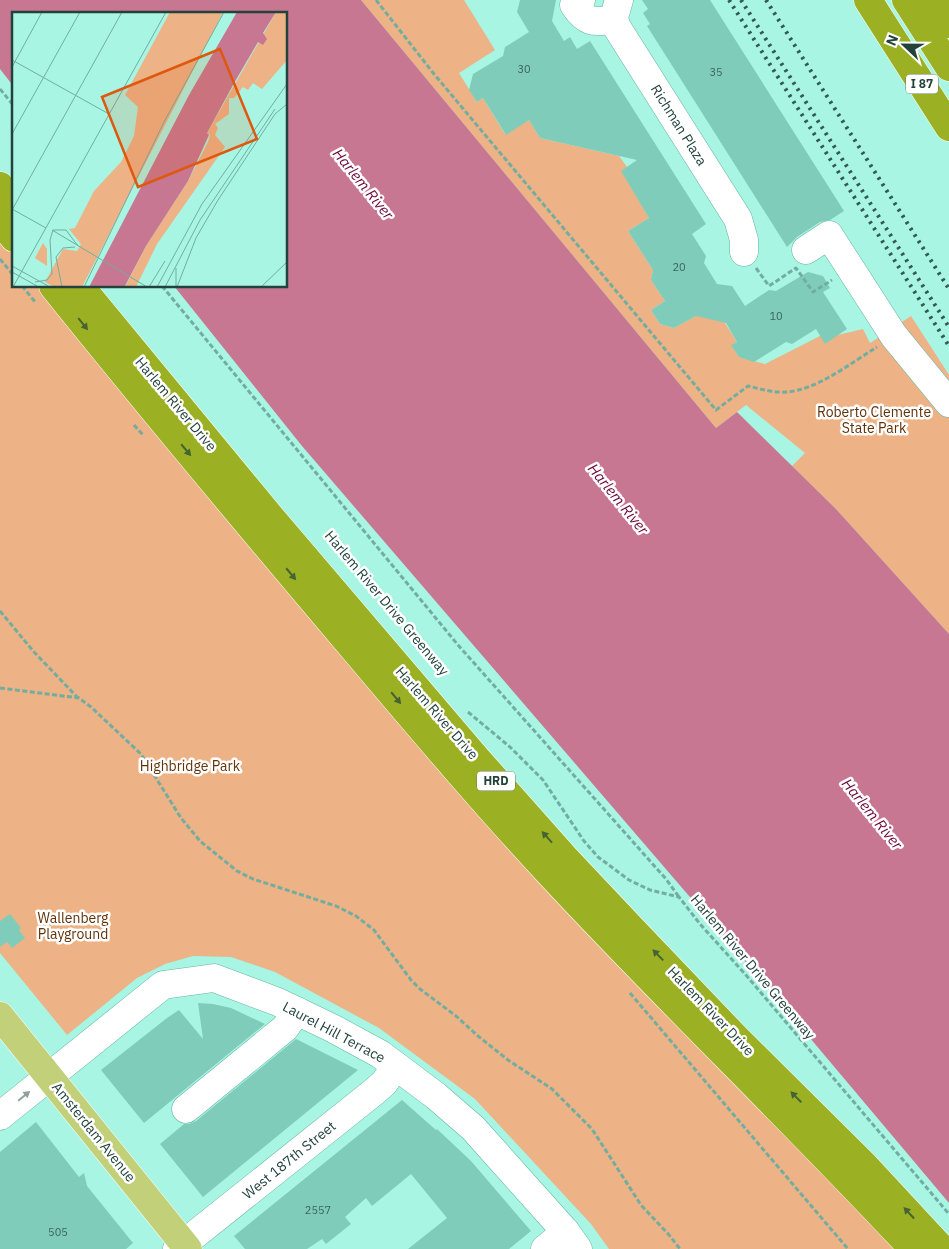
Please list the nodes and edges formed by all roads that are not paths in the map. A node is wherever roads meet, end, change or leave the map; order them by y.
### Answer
1 (581, 0) edge
2 (868, 0) edge
3 (906, 0) edge
4 (933, 0) edge
5 (616, 10) edge
6 (949, 24) edge
7 (949, 68) edge
8 (949, 127) edge
9 (0, 186) edge
10 (12, 201) edge
11 (0, 220) edge
12 (12, 235) edge
13 (806, 250) dead end
14 (744, 252) road end
15 (55, 288) edge
16 (82, 288) edge
17 (949, 402) edge
18 (293, 1009) junction
19 (0, 1016) edge
20 (396, 1066) junction
21 (49, 1076) junction
22 (183, 1106) dead end
23 (0, 1116) edge
24 (572, 1240) edge
25 (183, 1247) edge
26 (545, 1249) edge
27 (913, 1249) edge
28 (942, 1249) edge

1 - 5 street
2 - 8 highway, I 87
3 - 7 highway, I 87
4 - 6 highway
5 - 14 street, Richman Plaza
9 - 10 highway
11 - 12 highway
13 - 17 street
15 -> 27 highway, Harlem River Drive / HRD
28 -> 16 highway, Harlem River Drive / HRD
18 - 20 street, Laurel Hill Terrace
18 - 21 street, Laurel Hill Terrace
18 - 22 street
19 - 21 main road, Amsterdam Avenue
20 - 24 street, Laurel Hill Terrace
20 - 25 street, West 187th Street
23 -> 21 street, Laurel Hill Terrace
21 - 25 main road, Amsterdam Avenue
24 - 26 street

